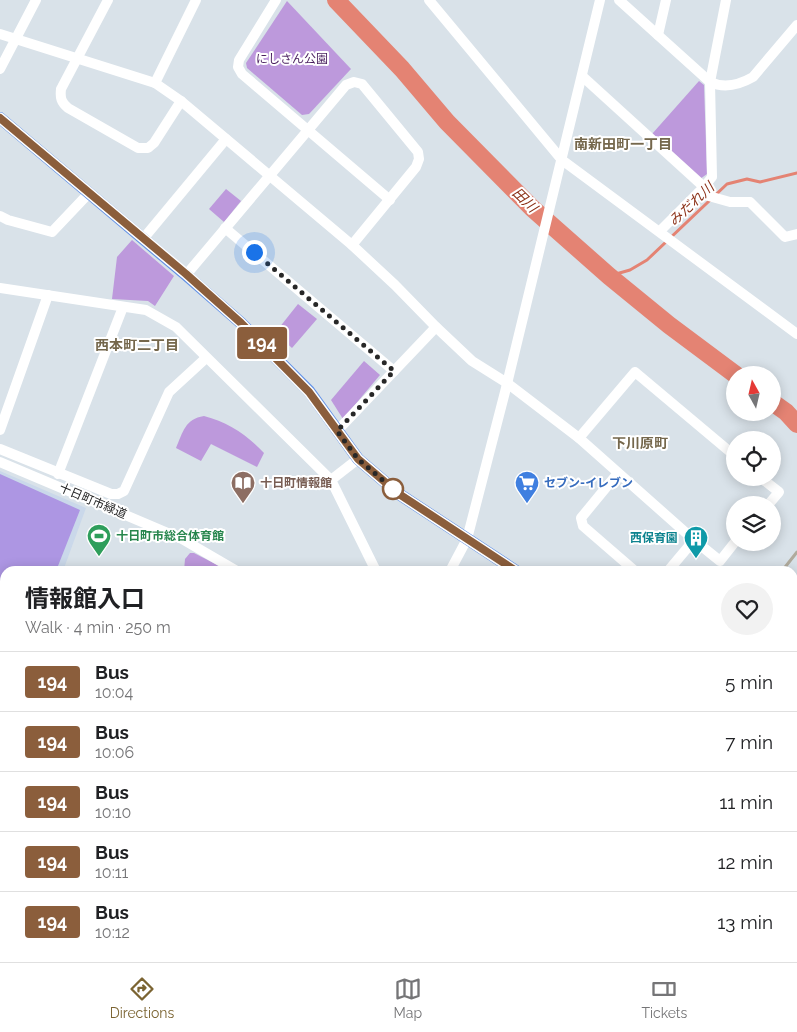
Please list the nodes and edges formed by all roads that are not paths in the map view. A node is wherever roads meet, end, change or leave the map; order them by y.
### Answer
1 (36, 0) edge
2 (108, 0) edge
3 (196, 0) edge
4 (276, 0) edge
5 (429, 0) edge
6 (600, 0) edge
7 (619, 0) edge
8 (666, 0) edge
9 (726, 0) edge
10 (797, 25) edge
11 (0, 34) edge
12 (658, 35) junction
13 (15, 40) junction
14 (78, 59) junction
15 (0, 69) edge
16 (582, 76) junction
17 (710, 82) junction
18 (155, 83) junction
19 (181, 101) junction
20 (0, 118) edge
21 (308, 130) junction
22 (226, 139) junction
23 (562, 160) junction
24 (270, 176) junction
25 (703, 192) junction
26 (89, 193) junction
27 (390, 200) junction
28 (0, 216) edge
29 (225, 228) junction
30 (660, 231) junction
31 (797, 234) edge
32 (143, 238) junction
33 (352, 245) junction
34 (186, 274) junction
35 (0, 288) edge
36 (48, 295) junction
37 (123, 307) junction
38 (436, 327) junction
39 (797, 334) edge
40 (206, 358) junction
41 (394, 371) junction
42 (507, 383) junction
43 (0, 430) edge
44 (337, 431) junction
45 (579, 438) junction
46 (726, 448) edge
47 (0, 449) edge
48 (358, 459) junction
49 (0, 462) edge
50 (618, 473) junction
51 (58, 474) junction
52 (331, 480) junction
53 (771, 486) edge
54 (776, 496) edge
55 (467, 539) junction
56 (694, 540) junction
57 (728, 551) edge
58 (228, 566) edge
59 (374, 566) edge
60 (453, 566) edge
61 (508, 566) edge
62 (629, 566) edge
63 (672, 566) edge

1 - 13 street
2 - 14 street
3 - 18 street
4 - 21 street
5 - 23 street
6 - 16 street
7 - 12 street
8 - 12 street
9 - 17 street
10 - 17 street
11 - 13 street
12 - 17 street
13 - 14 street
13 - 15 street
14 - 18 street
14 - 19 street
16 - 23 street
16 - 25 street
17 - 25 street
18 - 19 street
19 - 22 street
20 - 26 main road
21 - 24 street
21 - 27 street
21 - 27 street
22 - 24 street
22 - 32 street
23 - 30 street
23 - 42 street
24 - 29 street
24 - 33 street
25 - 30 street
25 - 31 street
26 - 28 street
26 - 32 main road
27 - 33 street
29 - 34 street
29 - 41 street
30 - 39 street
32 - 34 main road
33 - 38 street
34 - 44 main road
35 - 36 street
36 - 37 street
36 - 43 street
37 - 40 street
37 - 51 street
38 - 41 street
38 - 42 street
40 - 51 street
40 - 52 street
41 - 44 street
42 - 45 street
42 - 55 street
44 - 48 main road
45 - 46 street
45 - 50 street
47 - 51 street
48 - 52 street
48 - 55 main road
49 - 58 street, 十日町市緑道
50 - 56 street
50 - 62 street
52 - 59 street
53 - 54 street
55 - 60 street
55 - 61 main road
56 - 57 street
56 - 63 street

